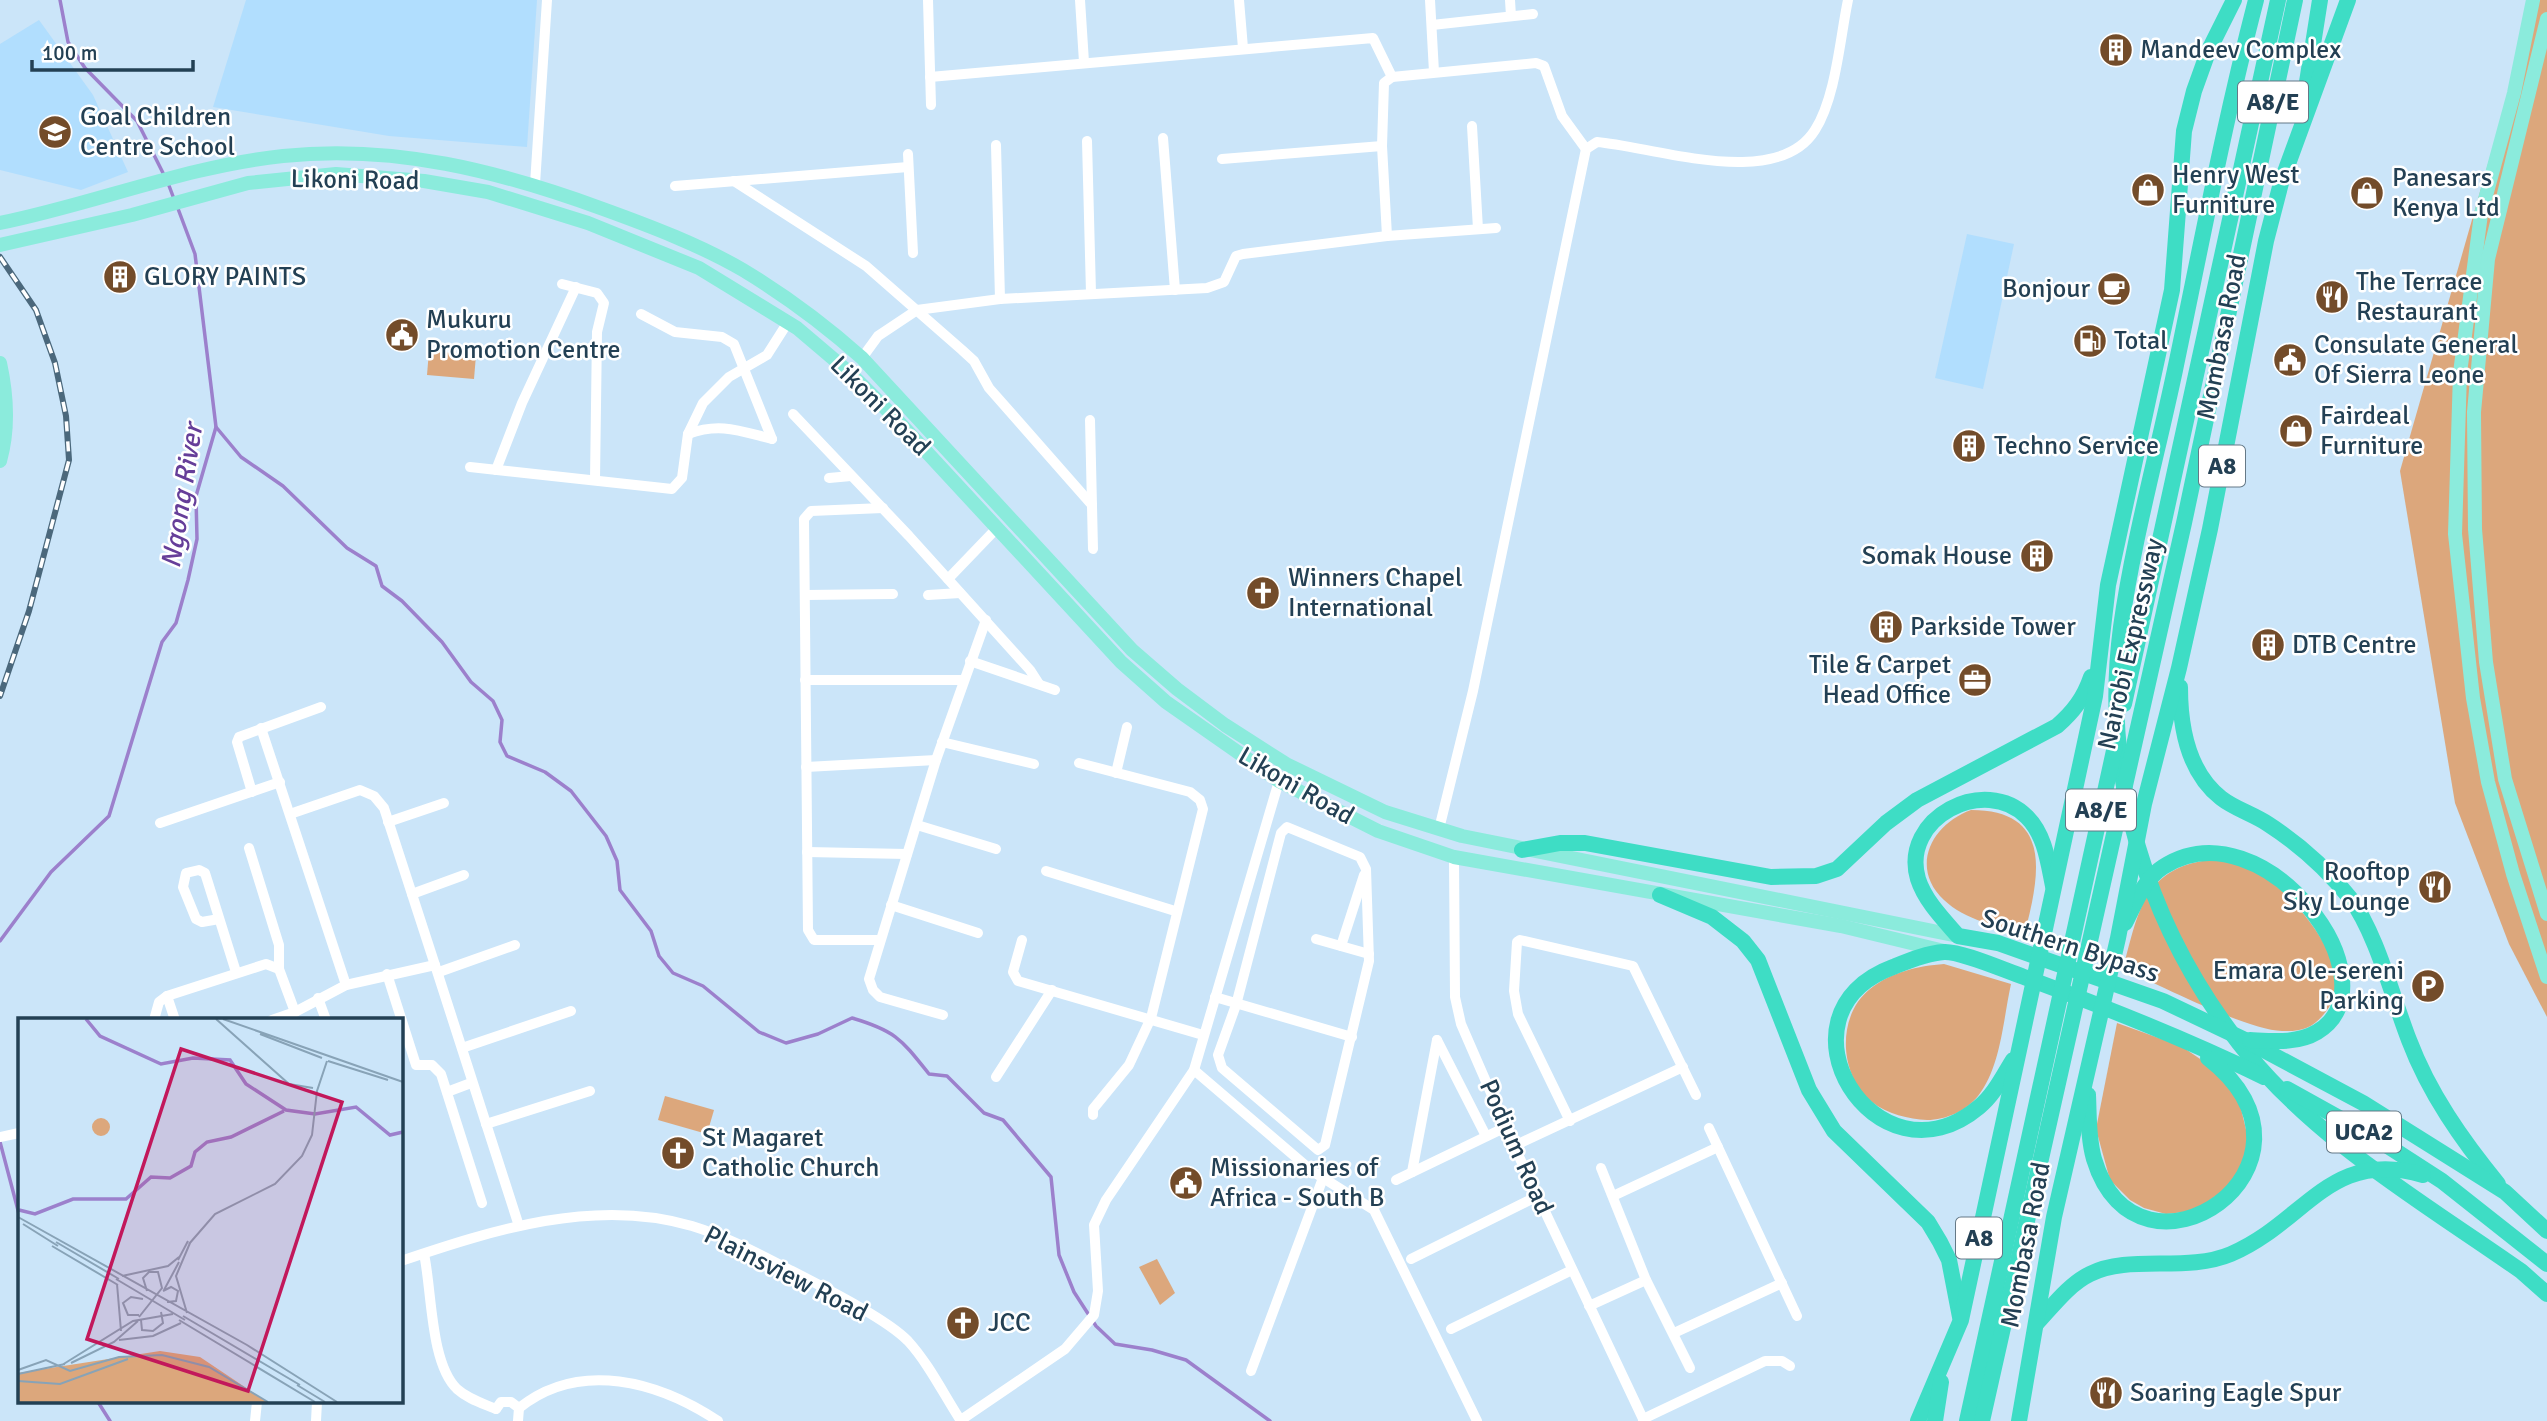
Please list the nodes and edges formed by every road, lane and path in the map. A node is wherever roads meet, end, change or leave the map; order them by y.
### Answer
1 (547, 0) edge
2 (928, 0) edge
3 (1080, 0) edge
4 (1239, 0) edge
5 (1430, 0) edge
6 (1510, 0) edge
7 (1848, 0) edge
8 (2234, 0) edge
9 (2256, 0) edge
10 (2278, 0) edge
11 (2295, 0) edge
12 (2320, 0) edge
13 (2348, 0) edge
14 (2533, 0) edge
15 (1534, 14) dead end
16 (1511, 16) junction
17 (2547, 19) edge
18 (1432, 24) junction
19 (1243, 48) junction
20 (1084, 62) junction
21 (1434, 72) junction
22 (930, 77) junction
23 (1392, 77) junction
24 (931, 105) dead end
25 (1472, 126) dead end
26 (2301, 129) junction
27 (1163, 138) dead end
28 (1087, 141) dead end
29 (996, 145) dead end
30 (1382, 146) junction
31 (1586, 149) junction
32 (908, 154) dead end
33 (1222, 159) dead end
34 (908, 167) junction
35 (734, 181) junction
36 (535, 184) junction
37 (676, 186) dead end
38 (0, 223) edge
39 (1496, 228) dead end
40 (1478, 229) junction
41 (1387, 236) junction
42 (2201, 240) junction
43 (0, 245) edge
44 (913, 253) dead end
45 (562, 284) dead end
46 (576, 287) junction
47 (1175, 290) junction
48 (2172, 290) junction
49 (1091, 293) junction
50 (1000, 299) junction
51 (917, 310) junction
52 (641, 314) dead end
53 (788, 322) junction
54 (862, 358) junction
55 (0, 363) edge
56 (745, 368) junction
57 (793, 414) dead end
58 (1090, 420) dead end
59 (688, 434) junction
60 (0, 461) edge
61 (470, 467) dead end
62 (496, 470) junction
63 (851, 476) junction
64 (829, 478) dead end
65 (595, 480) junction
66 (1092, 505) junction
67 (883, 508) junction
68 (998, 528) junction
69 (1093, 549) dead end
70 (948, 579) junction
71 (960, 593) junction
72 (892, 594) dead end
73 (804, 595) junction
74 (928, 595) dead end
75 (986, 620) junction
76 (2099, 650) junction
77 (970, 662) junction
78 (2179, 667) junction
79 (805, 680) junction
80 (963, 680) junction
81 (1039, 684) junction
82 (1055, 690) dead end
83 (321, 707) dead end
84 (1127, 727) dead end
85 (261, 728) junction
86 (942, 742) junction
87 (936, 760) junction
88 (1079, 763) dead end
89 (1034, 764) dead end
90 (1286, 764) junction
91 (806, 767) junction
92 (1116, 773) junction
93 (280, 782) junction
94 (1279, 782) junction
95 (252, 792) junction
96 (444, 803) dead end
97 (290, 814) junction
98 (388, 822) junction
99 (160, 823) dead end
100 (917, 825) junction
101 (1439, 829) junction
102 (249, 848) dead end
103 (996, 849) dead end
104 (1522, 850) junction
105 (807, 852) junction
106 (907, 854) junction
107 (1454, 857) junction
108 (1366, 869) junction
109 (1046, 871) dead end
110 (464, 875) dead end
111 (2054, 893) junction
112 (412, 894) junction
113 (1660, 895) junction
114 (891, 905) junction
115 (1175, 911) junction
116 (2547, 914) edge
117 (219, 919) junction
118 (978, 933) dead end
119 (1958, 936) junction
120 (2118, 938) junction
121 (1316, 939) dead end
122 (879, 940) junction
123 (1022, 940) dead end
124 (515, 945) dead end
125 (1340, 946) junction
126 (1945, 952) junction
127 (1369, 954) junction
128 (437, 968) junction
129 (279, 969) junction
130 (236, 972) junction
131 (387, 974) junction
132 (2547, 976) edge
133 (346, 985) junction
134 (1052, 990) junction
135 (167, 996) junction
136 (1215, 997) junction
137 (318, 998) junction
138 (1236, 1005) junction
139 (571, 1011) dead end
140 (295, 1012) junction
141 (943, 1015) dead end
142 (1151, 1017) junction
143 (155, 1018) edge
144 (174, 1018) edge
145 (278, 1018) edge
146 (325, 1018) edge
147 (401, 1018) edge
148 (402, 1021) edge
149 (1203, 1035) junction
150 (2181, 1036) junction
151 (1352, 1037) junction
152 (2245, 1040) junction
153 (462, 1048) junction
154 (2020, 1049) junction
155 (1684, 1067) junction
156 (1194, 1070) junction
157 (996, 1077) dead end
158 (2087, 1078) junction
159 (471, 1083) junction
160 (590, 1091) dead end
161 (447, 1092) junction
162 (1696, 1095) dead end
163 (1093, 1115) dead end
164 (1570, 1121) junction
165 (486, 1124) junction
166 (1506, 1127) junction
167 (1709, 1128) dead end
168 (16, 1133) edge
169 (1486, 1136) junction
170 (0, 1137) edge
171 (1514, 1146) junction
172 (1718, 1147) junction
173 (1601, 1168) dead end
174 (1412, 1172) junction
175 (1323, 1178) junction
176 (1396, 1180) dead end
177 (2442, 1181) junction
178 (2505, 1192) junction
179 (1538, 1196) junction
180 (1612, 1196) junction
181 (482, 1203) dead end
182 (519, 1226) junction
183 (2547, 1231) edge
184 (424, 1254) junction
185 (1411, 1259) dead end
186 (402, 1261) edge
187 (2547, 1264) edge
188 (1572, 1270) junction
189 (1646, 1280) junction
190 (1782, 1283) junction
191 (2547, 1294) edge
192 (1589, 1306) junction
193 (1797, 1316) dead end
194 (1961, 1320) junction
195 (2035, 1325) junction
196 (1451, 1329) dead end
197 (1674, 1333) junction
198 (1944, 1359) junction
199 (1790, 1366) dead end
200 (1690, 1368) dead end
201 (1251, 1371) dead end
202 (519, 1408) junction
203 (496, 1409) junction
204 (961, 1420) edge
205 (1644, 1420) edge
206 (499, 1421) edge
207 (518, 1421) edge
208 (718, 1421) edge
209 (1477, 1421) edge
210 (1918, 1421) edge
211 (1935, 1421) edge
212 (1967, 1421) edge
213 (1982, 1421) edge
214 (2019, 1421) edge

1 - 36 street
2 - 22 street
3 - 20 street
4 - 19 street
5 - 18 street
6 - 16 street
7 - 31 street
8 - 48 highway, A8
9 - 42 highway
10 - 212 highway, Nairobi Expressway / A8/E
11 - 213 highway, Nairobi Expressway / A8/E
12 - 26 highway
13 - 26 highway, Mombasa Road / A8
14 - 132 main road
15 - 16 street
16 - 18 street
17 - 116 main road
18 - 21 street
19 - 20 street
19 - 23 street
20 - 22 street
21 - 23 street
21 - 31 street
22 - 24 street
23 - 30 street
25 - 40 street
26 - 78 highway, Mombasa Road / A8
27 - 47 street
28 - 49 street
29 - 50 street
30 - 33 street
30 - 41 street
31 - 101 street
32 - 34 street
34 - 35 street
34 - 44 street
35 - 37 street
35 - 51 street
36 - 38 main road, Likoni Road
36 - 54 main road, Likoni Road
39 - 40 street
40 - 41 street
41 - 47 street
42 - 48 highway
42 - 191 highway
43 - 53 main road, Likoni Road
45 - 46 street
46 - 62 street
46 - 65 street
47 - 49 street
48 - 76 highway, A8
49 - 50 street
50 - 51 street
51 - 54 street
51 - 66 street
52 - 56 street
53 - 56 street
53 - 68 main road, Likoni Road
54 - 90 main road, Likoni Road
55 - 60 main road
56 - 59 street
56 - 59 street
57 - 63 street
58 - 66 street
59 - 65 street
61 - 62 street
62 - 65 street
63 - 64 street
63 - 67 street
66 - 69 street
67 - 70 street
67 - 73 street
68 - 70 street
68 - 94 main road, Likoni Road
70 - 71 street
71 - 74 street
71 - 75 street
72 - 73 street
73 - 79 street
75 - 77 street
75 - 81 street
76 - 104 highway
76 - 111 highway, A8
77 - 80 street
77 - 81 street
78 - 120 highway, Mombasa Road / A8
78 - 178 highway
79 - 80 street
79 - 91 street
80 - 86 street
81 - 82 street
83 - 85 street
84 - 92 street
85 - 93 street
85 - 95 street
86 - 87 street
86 - 89 street
87 - 91 street
87 - 100 street
88 - 92 street
90 - 94 main road
90 - 101 main road, Likoni Road
91 - 105 street
92 - 115 street
93 - 95 street
93 - 97 street
94 - 107 main road, Likoni Road
94 - 136 street
95 - 99 street
96 - 98 street
97 - 98 street
97 - 133 street
98 - 112 street
100 - 103 street
100 - 106 street
101 - 104 main road, Likoni Road
102 - 129 street
104 - 119 main road, Southern Bypass
105 - 106 street
105 - 122 street
106 - 114 street
107 - 113 main road, Likoni Road
107 - 166 street, Podium Road
108 - 125 street
108 - 127 street
108 - 138 street
109 - 115 street
110 - 112 street
111 - 119 highway
111 - 154 highway, A8
112 - 128 street
113 - 126 main road, Southern Bypass
113 - 194 highway
114 - 118 street
114 - 122 street
115 - 142 street
117 - 117 street
117 - 130 street
119 - 152 highway, Southern Bypass / UCA2
120 - 152 highway
120 - 158 highway, A8
121 - 125 street
122 - 141 street
123 - 134 street
124 - 128 street
125 - 127 street
126 - 150 highway, Southern Bypass / UCA2
126 - 154 highway
127 - 151 street
128 - 131 street
128 - 153 street
129 - 130 street
129 - 140 street
130 - 135 street
131 - 133 street
131 - 147 street
133 - 137 street
134 - 142 street
134 - 157 street
135 - 143 street
135 - 144 street
136 - 138 street
136 - 149 street
137 - 140 street
137 - 146 street
138 - 151 street
138 - 151 street
139 - 153 street
140 - 145 street
142 - 149 street
142 - 163 street
148 - 161 street
149 - 156 street
150 - 158 highway
150 - 177 highway, Southern Bypass / UCA2
152 - 178 highway, Southern Bypass / UCA2
153 - 159 street
154 - 194 highway, Mombasa Road / A8
155 - 162 street
155 - 164 street
155 - 164 street
156 - 175 street
156 - 204 street
158 - 195 highway, Mombasa Road / A8
159 - 161 street
159 - 165 street
160 - 165 street
161 - 181 street
164 - 171 street
165 - 182 street
166 - 169 street
166 - 171 street, Podium Road
167 - 172 street
168 - 170 street
169 - 174 street
169 - 174 street
171 - 179 street, Podium Road
172 - 180 street
172 - 190 street
173 - 180 street
174 - 176 street
175 - 201 street
175 - 209 street
177 - 187 highway, Southern Bypass / UCA2
177 - 195 highway
178 - 183 highway, Southern Bypass / UCA2
179 - 185 street
179 - 188 street, Podium Road
180 - 189 street
182 - 184 street, Plainsview Road
182 - 204 street, Plainsview Road
184 - 186 street, Plainsview Road
184 - 203 street
188 - 192 street, Podium Road
188 - 196 street
189 - 192 street
189 - 197 street
190 - 193 street
190 - 197 street
192 - 205 street, Podium Road
194 - 198 highway, Mombasa Road / A8
195 - 214 highway, Mombasa Road / A8
197 - 200 street
198 - 210 highway, Mombasa Road / A8
198 - 211 highway
199 - 205 street
202 - 203 street
202 - 207 street
202 - 208 street
203 - 206 street

